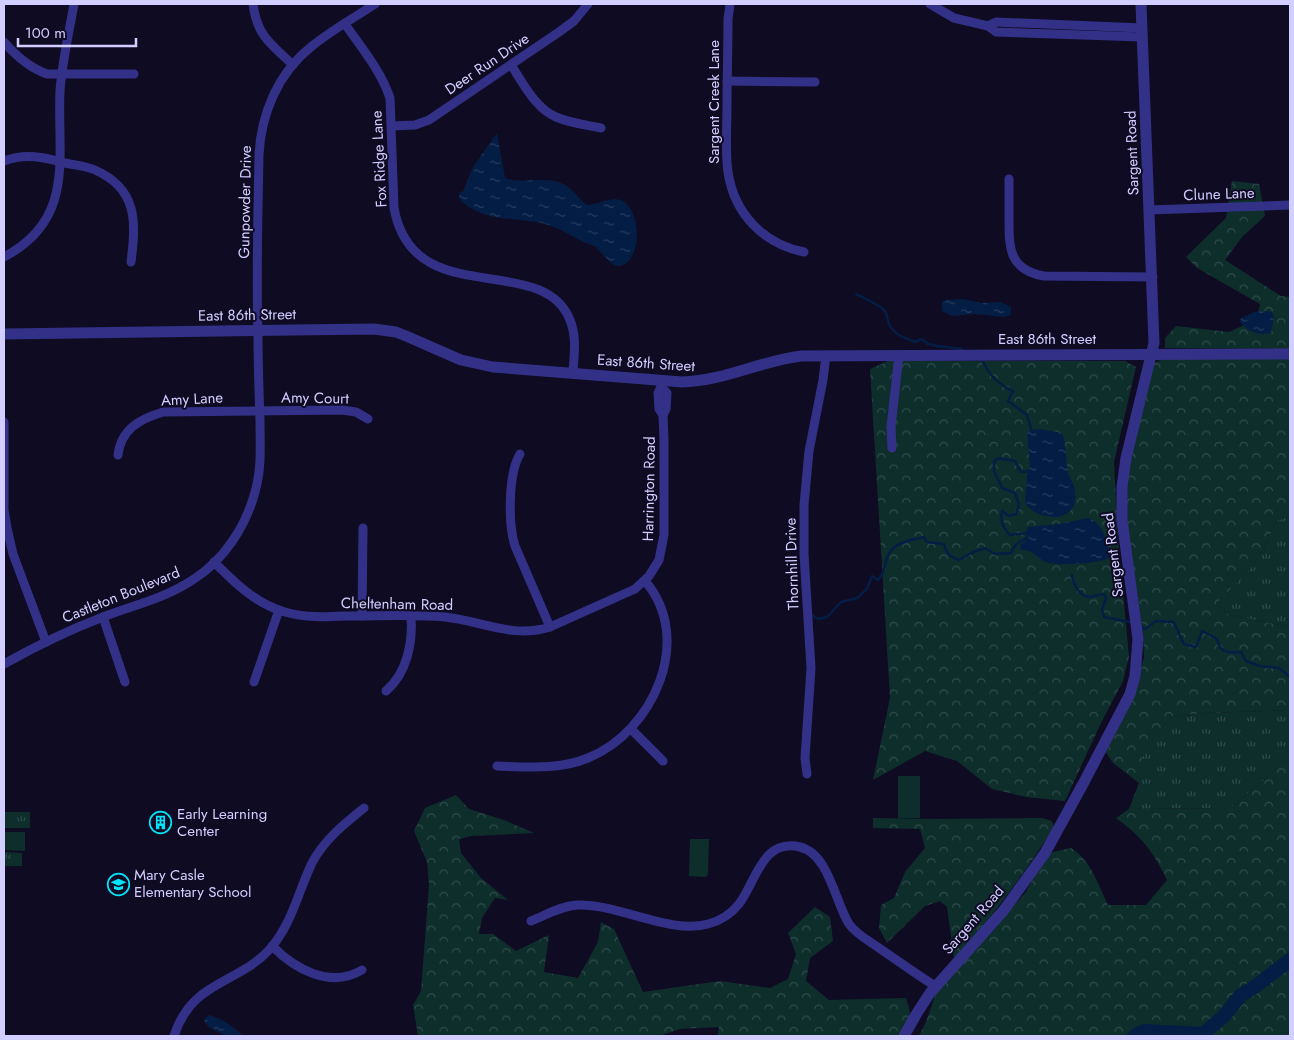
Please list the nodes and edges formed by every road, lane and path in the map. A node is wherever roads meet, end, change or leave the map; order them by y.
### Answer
1 (74, 4) edge
2 (253, 4) edge
3 (375, 4) edge
4 (588, 4) edge
5 (730, 4) edge
6 (930, 4) edge
7 (1141, 4) edge
8 (345, 24) junction
9 (1142, 33) junction
10 (4, 42) edge
11 (293, 65) junction
12 (511, 65) junction
13 (134, 74) dead end
14 (62, 75) junction
15 (727, 81) junction
16 (815, 82) dead end
17 (392, 126) junction
18 (601, 128) dead end
19 (4, 160) edge
20 (61, 162) junction
21 (1009, 179) dead end
22 (1290, 204) edge
23 (1149, 210) junction
24 (804, 252) dead end
25 (4, 258) edge
26 (131, 262) dead end
27 (1153, 276) junction
28 (257, 330) junction
29 (4, 334) edge
30 (1151, 354) junction
31 (1290, 354) edge
32 (826, 355) junction
33 (898, 355) junction
34 (573, 373) junction
35 (661, 384) junction
36 (260, 411) junction
37 (368, 419) dead end
38 (4, 422) edge
39 (892, 448) dead end
40 (520, 454) dead end
41 (118, 455) dead end
42 (363, 528) dead end
43 (214, 562) junction
44 (644, 581) junction
45 (279, 610) junction
46 (362, 616) junction
47 (410, 616) junction
48 (103, 617) junction
49 (550, 626) junction
50 (46, 642) junction
51 (4, 664) edge
52 (125, 682) dead end
53 (254, 682) dead end
54 (386, 691) dead end
55 (630, 729) junction
56 (663, 761) dead end
57 (497, 766) dead end
58 (807, 774) dead end
59 (364, 808) dead end
60 (531, 921) dead end
61 (272, 946) junction
62 (362, 970) dead end
63 (935, 986) junction
64 (174, 1036) edge
65 (904, 1036) edge

1 - 14 street
2 - 11 street
3 - 8 street, Gunpowder Drive
4 - 12 street, Deer Run Drive
5 - 15 street, Sargent Creek Lane
6 - 9 street
7 - 9 street, Sargent Road
8 - 11 street, Gunpowder Drive
8 - 17 street, Fox Ridge Lane
9 - 23 street, Sargent Road
10 - 14 street
11 - 28 street, Gunpowder Drive
12 - 17 street, Deer Run Drive
12 - 18 street
13 - 14 street
14 - 20 street
15 - 16 street
15 - 24 street, Sargent Creek Lane
17 - 34 street, Fox Ridge Lane
19 - 20 street
20 - 25 street
20 - 26 street
21 - 27 street
22 - 23 street, Clune Lane
23 - 27 street, Sargent Road
27 - 30 street, Sargent Road
28 - 29 street, East 86th Street
28 - 34 street, East 86th Street
28 - 36 street, Castleton Boulevard
30 - 31 street, East 86th Street
30 - 33 street, East 86th Street
30 - 63 street, Sargent Road
32 - 33 street, East 86th Street
32 - 35 street, East 86th Street
32 - 58 street, Thornhill Drive
33 - 39 street
34 - 35 street, East 86th Street
35 - 44 street, Harrington Road
36 - 37 street, Amy Court
36 - 41 street, Amy Lane
36 - 43 street, Castleton Boulevard
38 - 50 street
40 - 49 street
42 - 46 street
43 - 45 street, Cheltenham Road
43 - 48 street, Castleton Boulevard
44 - 49 street, Cheltenham Road
44 - 55 street
45 - 46 street, Cheltenham Road
45 - 53 street
46 - 47 street, Cheltenham Road
47 - 49 street, Cheltenham Road
47 - 54 street
48 - 50 street, Castleton Boulevard
48 - 52 street
50 - 51 street, Castleton Boulevard
55 - 56 street
55 - 57 street
59 - 61 street
60 - 63 street
61 - 62 street
61 - 64 street
63 - 65 street, Sargent Road

